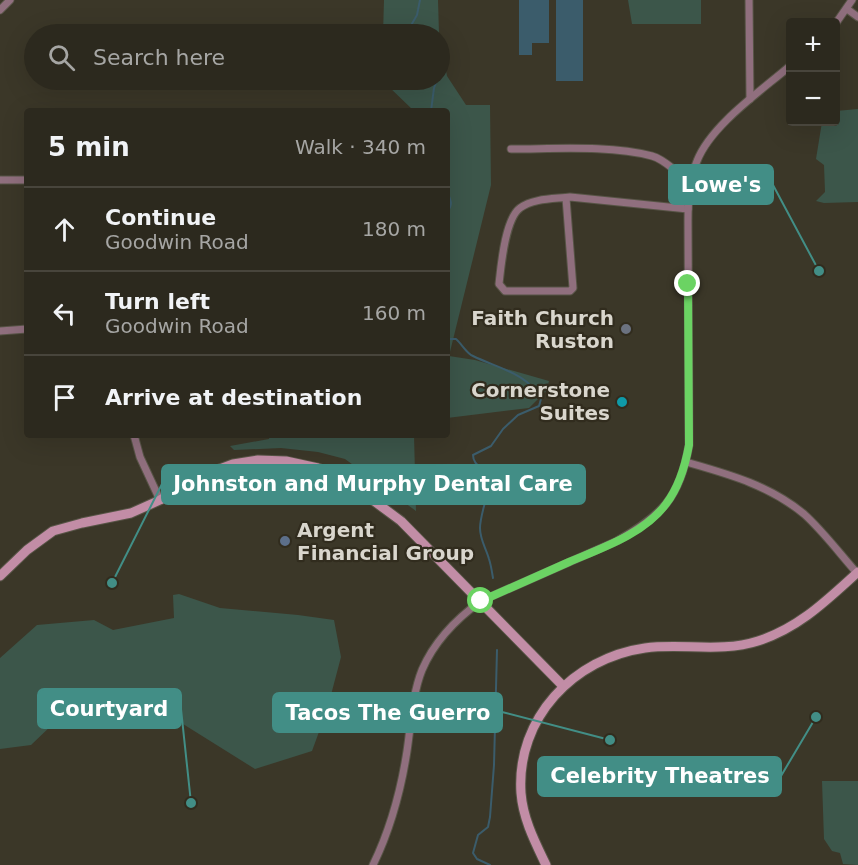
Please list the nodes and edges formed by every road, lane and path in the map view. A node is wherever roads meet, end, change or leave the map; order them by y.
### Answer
1 (10, 0) edge
2 (749, 0) edge
3 (852, 0) edge
4 (847, 9) junction
5 (0, 10) edge
6 (858, 17) edge
7 (840, 18) edge
8 (786, 69) edge
9 (750, 99) junction
10 (512, 149) dead end
11 (0, 180) edge
12 (24, 180) edge
13 (691, 181) junction
14 (566, 198) junction
15 (688, 209) junction
16 (24, 329) edge
17 (0, 331) edge
18 (135, 438) edge
19 (686, 462) junction
20 (159, 500) junction
21 (858, 572) edge
22 (0, 576) edge
23 (481, 601) junction
24 (563, 686) junction
25 (373, 865) edge
26 (546, 865) edge

1 - 5 street
2 - 9 street
3 - 4 street
4 - 6 street
4 - 7 street
8 - 9 street
9 - 13 street
10 - 13 street
11 - 12 street
13 - 15 street
14 - 14 street
14 - 15 street
15 - 19 street
16 - 17 street
18 - 20 street
19 - 21 street
19 - 23 street
20 - 22 street
20 - 23 street
21 - 24 street
23 - 24 street
23 - 25 street
24 - 26 street

